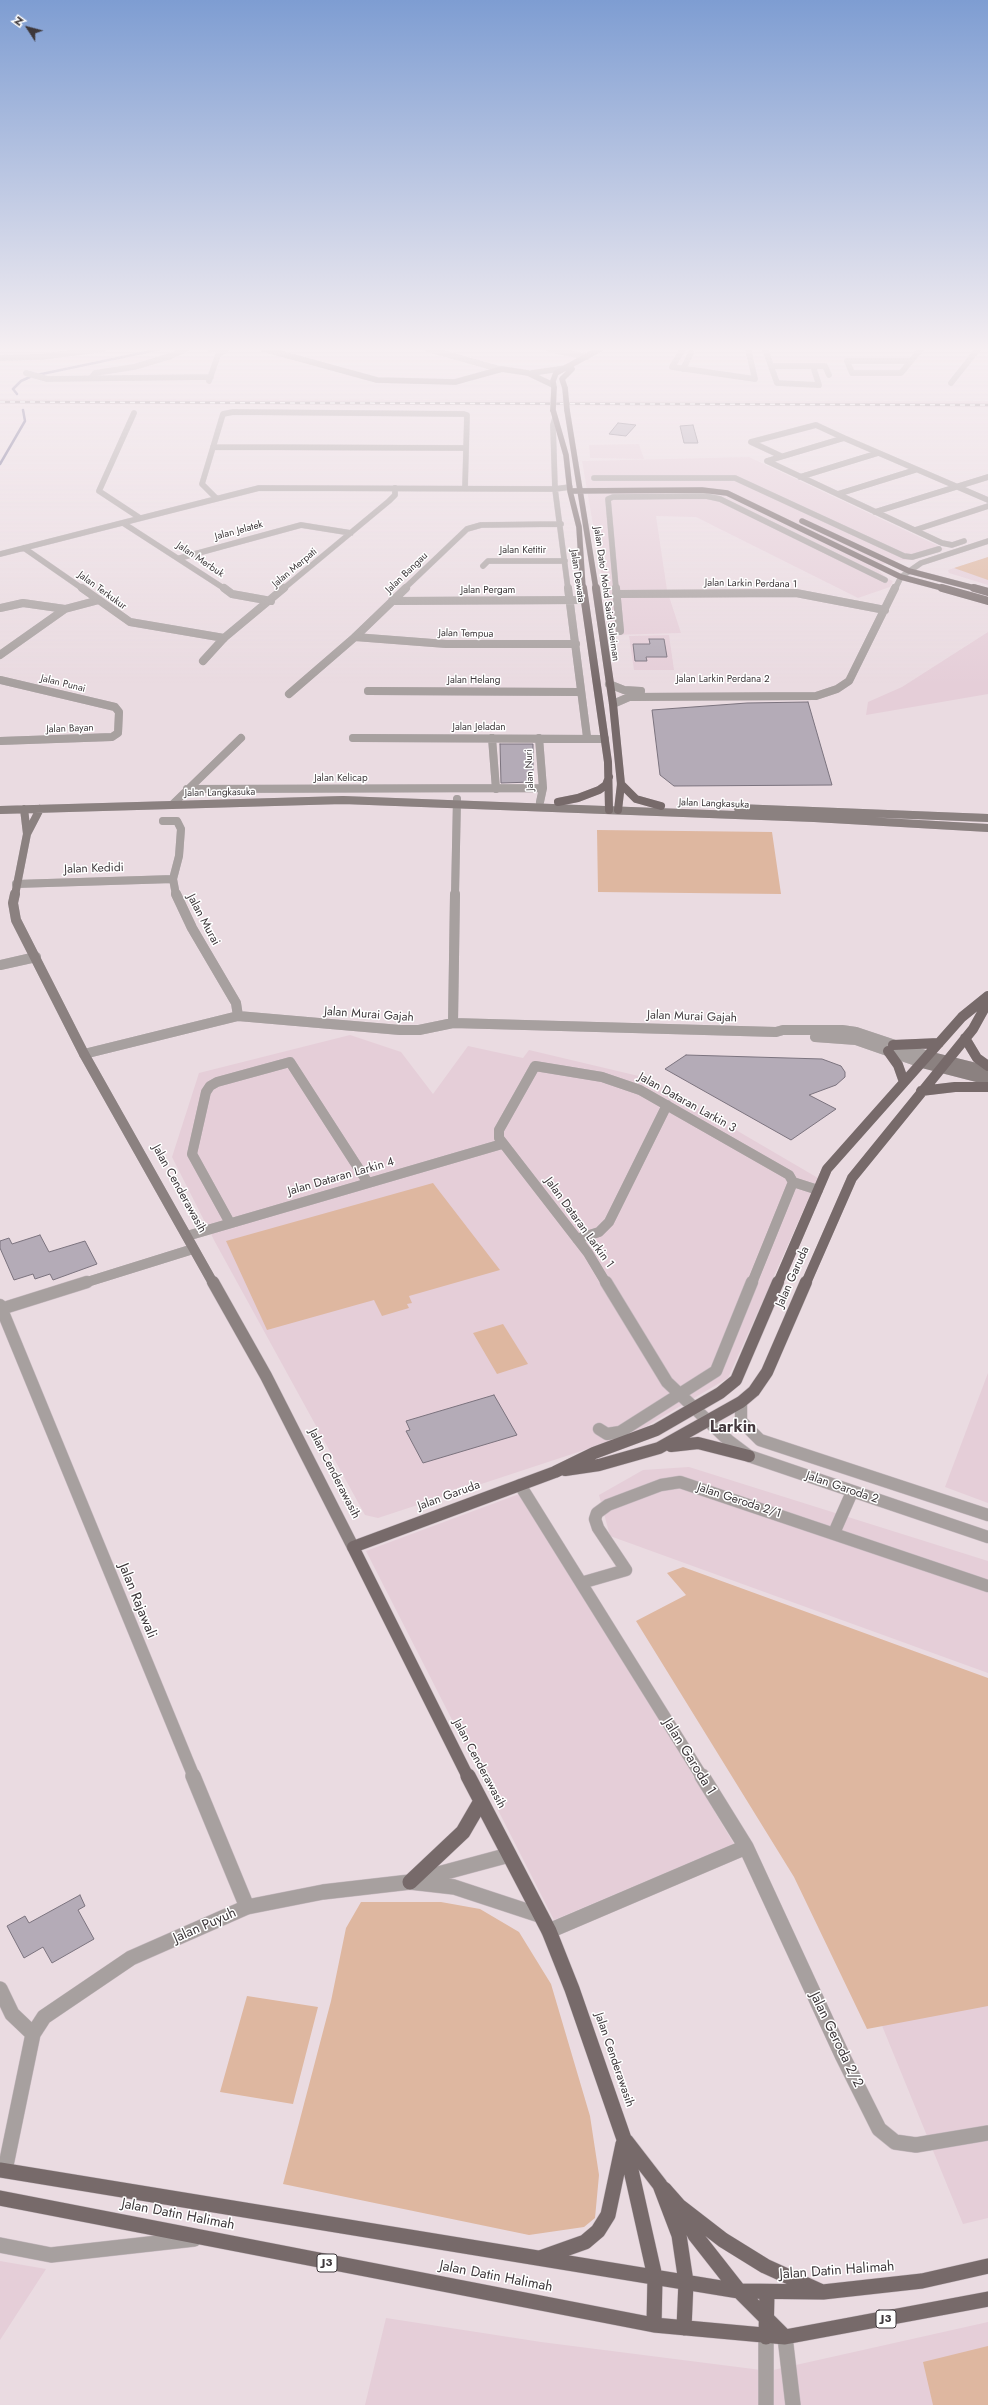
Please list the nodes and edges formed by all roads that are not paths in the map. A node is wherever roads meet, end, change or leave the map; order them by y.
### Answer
1 (113, 461) edge
2 (209, 461) edge
3 (465, 461) edge
4 (556, 461) edge
5 (567, 461) edge
6 (575, 461) edge
7 (766, 461) edge
8 (851, 461) edge
9 (896, 461) edge
10 (915, 470) junction
11 (906, 473) junction
12 (800, 477) junction
13 (988, 477) edge
14 (594, 478) dead end
15 (699, 478) junction
16 (919, 479) dead end
17 (932, 484) dead end
18 (955, 487) junction
19 (395, 488) junction
20 (465, 488) junction
21 (558, 489) junction
22 (570, 489) junction
23 (580, 489) junction
24 (945, 490) junction
25 (699, 491) junction
26 (838, 494) junction
27 (958, 496) dead end
28 (216, 498) junction
29 (972, 501) dead end
30 (987, 505) edge
31 (875, 512) junction
32 (140, 518) junction
33 (123, 523) junction
34 (560, 524) junction
35 (841, 528) junction
36 (915, 530) junction
37 (826, 532) junction
38 (351, 533) junction
39 (988, 535) edge
40 (819, 537) junction
41 (806, 541) junction
42 (988, 541) edge
43 (24, 548) junction
44 (939, 549) dead end
45 (0, 554) edge
46 (180, 558) junction
47 (564, 561) junction
48 (483, 566) dead end
49 (908, 571) junction
50 (901, 577) junction
51 (885, 580) dead end
52 (988, 592) edge
53 (616, 594) junction
54 (99, 600) junction
55 (571, 600) junction
56 (584, 600) junction
57 (271, 601) junction
58 (392, 601) junction
59 (988, 601) edge
60 (0, 608) edge
61 (65, 608) junction
62 (885, 610) junction
63 (620, 631) dead end
64 (355, 637) junction
65 (224, 638) junction
66 (591, 642) junction
67 (604, 642) junction
68 (576, 644) junction
69 (0, 655) edge
70 (203, 660) dead end
71 (0, 680) edge
72 (610, 684) junction
73 (837, 689) junction
74 (368, 691) dead end
75 (580, 692) junction
76 (289, 694) dead end
77 (614, 704) junction
78 (119, 712) joint
79 (241, 738) dead end
80 (353, 738) dead end
81 (492, 738) junction
82 (539, 738) junction
83 (587, 738) junction
84 (605, 739) junction
85 (0, 741) edge
86 (609, 777) junction
87 (621, 784) junction
88 (543, 788) junction
89 (187, 789) junction
90 (496, 789) junction
91 (540, 802) junction
92 (558, 802) junction
93 (457, 803) junction
94 (173, 804) junction
95 (661, 806) junction
96 (609, 807) junction
97 (619, 807) junction
98 (24, 809) junction
99 (40, 809) junction
100 (0, 810) edge
101 (988, 818) edge
102 (163, 821) dead end
103 (988, 828) edge
104 (27, 834) junction
105 (173, 879) junction
106 (16, 884) junction
107 (36, 957) junction
108 (0, 965) edge
109 (988, 996) edge
110 (988, 1002) edge
111 (238, 1016) junction
112 (453, 1023) junction
113 (965, 1038) junction
114 (939, 1043) junction
115 (891, 1048) junction
116 (84, 1054) junction
117 (925, 1059) junction
118 (947, 1060) junction
119 (988, 1066) edge
120 (941, 1068) junction
121 (988, 1071) edge
122 (988, 1080) edge
123 (904, 1082) junction
124 (988, 1087) edge
125 (921, 1090) junction
126 (667, 1105) junction
127 (502, 1144) junction
128 (793, 1182) junction
129 (368, 1183) junction
130 (818, 1190) junction
131 (230, 1223) junction
132 (187, 1236) junction
133 (577, 1239) junction
134 (193, 1249) junction
135 (1, 1307) edge
136 (678, 1394) junction
137 (741, 1402) junction
138 (693, 1408) junction
139 (707, 1421) junction
140 (599, 1429) dead end
141 (658, 1448) junction
142 (749, 1456) junction
143 (555, 1472) junction
144 (520, 1485) junction
145 (852, 1492) junction
146 (988, 1516) edge
147 (834, 1533) junction
148 (988, 1537) edge
149 (353, 1547) junction
150 (581, 1583) junction
151 (988, 1586) edge
152 (481, 1801) junction
153 (746, 1847) junction
154 (509, 1855) junction
155 (410, 1882) junction
156 (247, 1907) junction
157 (539, 1915) junction
158 (549, 1931) junction
159 (0, 1989) edge
160 (33, 2034) junction
161 (988, 2133) edge
162 (624, 2139) junction
163 (2, 2170) edge
164 (660, 2185) junction
165 (0, 2198) edge
166 (679, 2206) junction
167 (206, 2238) junction
168 (0, 2245) edge
169 (538, 2259) junction
170 (988, 2266) edge
171 (655, 2277) junction
172 (686, 2282) junction
173 (739, 2291) junction
174 (767, 2292) junction
175 (823, 2292) junction
176 (988, 2299) edge
177 (766, 2318) junction
178 (654, 2326) junction
179 (684, 2328) junction
180 (766, 2336) junction
181 (785, 2337) junction
182 (766, 2405) edge
183 (793, 2405) edge

1 - 32 street
2 - 28 street
3 - 20 street
4 - 21 street, Jalan Dewata
5 - 22 main road, Jalan Dato' Mohd Said Suleiman
6 - 23 main road, Jalan Dato' Mohd Said Suleiman, bridge
7 - 12 street
8 - 12 street
9 - 10 street
10 - 11 street
10 - 18 street
11 - 16 street
11 - 26 street
12 - 26 street
13 - 18 street
14 - 15 street
15 - 25 street
15 - 35 street
17 - 24 street
18 - 24 street
18 - 30 street
19 - 20 street
19 - 28 street
19 - 38 street, Jalan Merpati
20 - 21 street
21 - 22 street
21 - 34 street, Jalan Dewata
22 - 23 main road
22 - 56 main road, Jalan Dato' Mohd Said Suleiman
23 - 25 main road
23 - 67 main road, Jalan Dato' Mohd Said Suleiman
24 - 27 street
24 - 31 street
25 - 37 main road
25 - 40 main road
25 - 41 street
25 - 53 street
26 - 31 street
28 - 32 street
29 - 30 street
30 - 36 street
31 - 36 street
32 - 33 street
33 - 43 street
33 - 46 street, Jalan Merbuk
34 - 47 street, Jalan Dewata
34 - 58 street, Jalan Bangau
35 - 37 street
35 - 44 street
36 - 39 street
37 - 49 main road
38 - 46 street, Jalan Jelatek
38 - 57 street, Jalan Merpati
40 - 41 street
40 - 50 main road
41 - 51 street
42 - 49 street
43 - 45 street
43 - 54 street, Jalan Terkukur
46 - 57 street, Jalan Merbuk
47 - 48 street, Jalan Ketitir
47 - 55 street, Jalan Dewata
49 - 50 street
49 - 52 main road
50 - 59 main road
50 - 62 street, Jalan Larkin Perdana 2
53 - 62 street, Jalan Larkin Perdana 1
53 - 63 street
54 - 61 street
54 - 65 street, Jalan Terkukur
55 - 56 street, Jalan Pergam
55 - 58 street, Jalan Pergam
55 - 68 street, Jalan Dewata
56 - 66 main road, Jalan Dato' Mohd Said Suleiman
57 - 65 street, Jalan Merpati
58 - 64 street, Jalan Bangau
60 - 61 street
61 - 69 street
62 - 73 street, Jalan Larkin Perdana 2
64 - 68 street, Jalan Tempua
64 - 76 street, Jalan Bangau
65 - 70 street, Jalan Merpati
66 - 67 main road
66 - 84 main road, Jalan Dato' Mohd Said Suleiman
67 - 72 main road, Jalan Dato' Mohd Said Suleiman
68 - 75 street, Jalan Dewata
71 - 78 street, Jalan Punai
72 - 73 street, Jalan Larkin Perdana 2
72 - 77 main road, Jalan Dato' Mohd Said Suleiman
73 - 77 street, Jalan Larkin Perdana 2
74 - 75 street, Jalan Helang
75 - 83 street, Jalan Dewata
77 - 87 main road, Jalan Dato' Mohd Said Suleiman
78 - 85 street, Jalan Bayan
79 - 89 street
80 - 81 street, Jalan Jeladan
81 - 82 street, Jalan Jeladan
81 - 90 street
82 - 83 street, Jalan Jeladan
82 - 88 street, Jalan Nuri
83 - 84 street, Jalan Jeladan
84 - 86 main road, Jalan Dato' Mohd Said Suleiman
86 - 92 main road
86 - 96 main road, Jalan Dato' Mohd Said Suleiman
87 - 95 main road
87 - 97 main road, Jalan Dato' Mohd Said Suleiman
88 - 90 street, Jalan Kelicap
88 - 91 street, Jalan Nuri
89 - 90 street, Jalan Kelicap
89 - 94 street
91 - 92 street, Jalan Langkasuka
91 - 93 street, Jalan Langkasuka
92 - 96 street, Jalan Langkasuka
93 - 94 street, Jalan Langkasuka
93 - 96 street, Jalan Langkasuka
93 - 112 street
94 - 99 street, Jalan Langkasuka
95 - 97 street, Jalan Langkasuka
95 - 101 street, Jalan Langkasuka
96 - 97 street, Jalan Langkasuka
97 - 103 street, Jalan Langkasuka
98 - 99 street, Jalan Langkasuka
98 - 100 street, Jalan Langkasuka
98 - 104 street, Jalan Cenderawasih
99 - 104 street, Jalan Cenderawasih
102 - 105 street, Jalan Murai
104 - 106 street, Jalan Cenderawasih
105 - 106 street, Jalan Kedidi
105 - 111 street, Jalan Murai
106 - 107 street, Jalan Cenderawasih
107 - 108 street
107 - 116 street, Jalan Cenderawasih
109 - 114 main road, Jalan Garuda
110 - 113 main road, Jalan Garuda
111 - 112 street, Jalan Murai Gajah
111 - 116 street, Jalan Murai Gajah
112 - 115 street, Jalan Murai Gajah
113 - 118 main road, Jalan Garuda
113 - 119 main road
114 - 115 main road
114 - 117 main road, Jalan Garuda
115 - 117 street, Jalan Murai Gajah
115 - 123 main road
116 - 132 street, Jalan Cenderawasih
117 - 118 street
117 - 120 street
117 - 123 main road, Jalan Garuda
118 - 120 main road, Jalan Garuda
118 - 121 street
120 - 122 street
120 - 125 main road, Jalan Garuda
123 - 130 main road, Jalan Garuda
124 - 125 main road
125 - 137 main road, Jalan Garuda
126 - 127 street, Jalan Dataran Larkin 3
126 - 128 street, Jalan Dataran Larkin 3
126 - 133 street
127 - 129 street, Jalan Dataran Larkin 4
127 - 133 street, Jalan Dataran Larkin 1
128 - 130 street
128 - 136 street
129 - 131 street, Jalan Dataran Larkin 4
129 - 131 street
130 - 138 main road, Jalan Garuda
131 - 132 street, Jalan Dataran Larkin 4
132 - 134 street, Jalan Cenderawasih
133 - 136 street, Jalan Dataran Larkin 1
134 - 135 street
134 - 149 street, Jalan Cenderawasih
135 - 156 street, Jalan Rajawali
136 - 138 street, Jalan Dataran Larkin 1
136 - 140 street
137 - 139 main road, Jalan Garuda
137 - 146 street, Jalan Garoda 2
138 - 139 street, Jalan Garoda 2
138 - 143 main road, Jalan Garuda
139 - 141 main road, Jalan Garuda
139 - 142 street, Jalan Garoda 2
141 - 142 main road
141 - 143 main road, Jalan Garuda
142 - 145 street, Jalan Garoda 2
143 - 144 main road, Jalan Garuda
144 - 149 main road, Jalan Garuda
144 - 150 street, Jalan Garoda 1
145 - 147 street
145 - 148 street, Jalan Garoda 2
147 - 150 street, Jalan Geroda 2/1
147 - 151 street, Jalan Geroda 2/1
149 - 152 main road, Jalan Cenderawasih
150 - 153 street, Jalan Garoda 1
152 - 154 main road, Jalan Cenderawasih
152 - 155 main road
153 - 158 street
153 - 161 street, Jalan Geroda 2/2
154 - 155 street
154 - 157 main road, Jalan Cenderawasih
155 - 156 street, Jalan Puyuh
155 - 157 street, Jalan Puyuh
156 - 160 street, Jalan Puyuh
157 - 158 main road, Jalan Cenderawasih
158 - 162 main road, Jalan Cenderawasih
159 - 160 street
160 - 163 street, Jalan Puyuh
162 - 164 main road, Jalan Cenderawasih
162 - 169 main road
162 - 171 main road, Jalan Cenderawasih
163 - 169 main road, Jalan Datin Halimah
164 - 166 main road
164 - 172 main road, Jalan Cenderawasih
165 - 167 main road, Jalan Datin Halimah / J3
166 - 173 main road
166 - 175 main road
167 - 168 street
167 - 178 main road, Jalan Datin Halimah / J3
169 - 171 main road, Jalan Datin Halimah
170 - 175 main road, Jalan Datin Halimah
171 - 172 main road, Jalan Datin Halimah
171 - 178 main road, Jalan Cenderawasih
172 - 173 main road, Jalan Datin Halimah
172 - 179 main road, Jalan Cenderawasih
173 - 174 main road, Jalan Datin Halimah
173 - 177 main road
174 - 175 main road, Jalan Datin Halimah
174 - 177 main road
176 - 181 main road, Jalan Datin Halimah / J3
177 - 180 main road
177 - 181 main road
178 - 179 main road, Jalan Datin Halimah / J3
179 - 180 main road, Jalan Datin Halimah / J3
180 - 181 main road, Jalan Datin Halimah / J3
180 - 182 street
181 - 183 street

